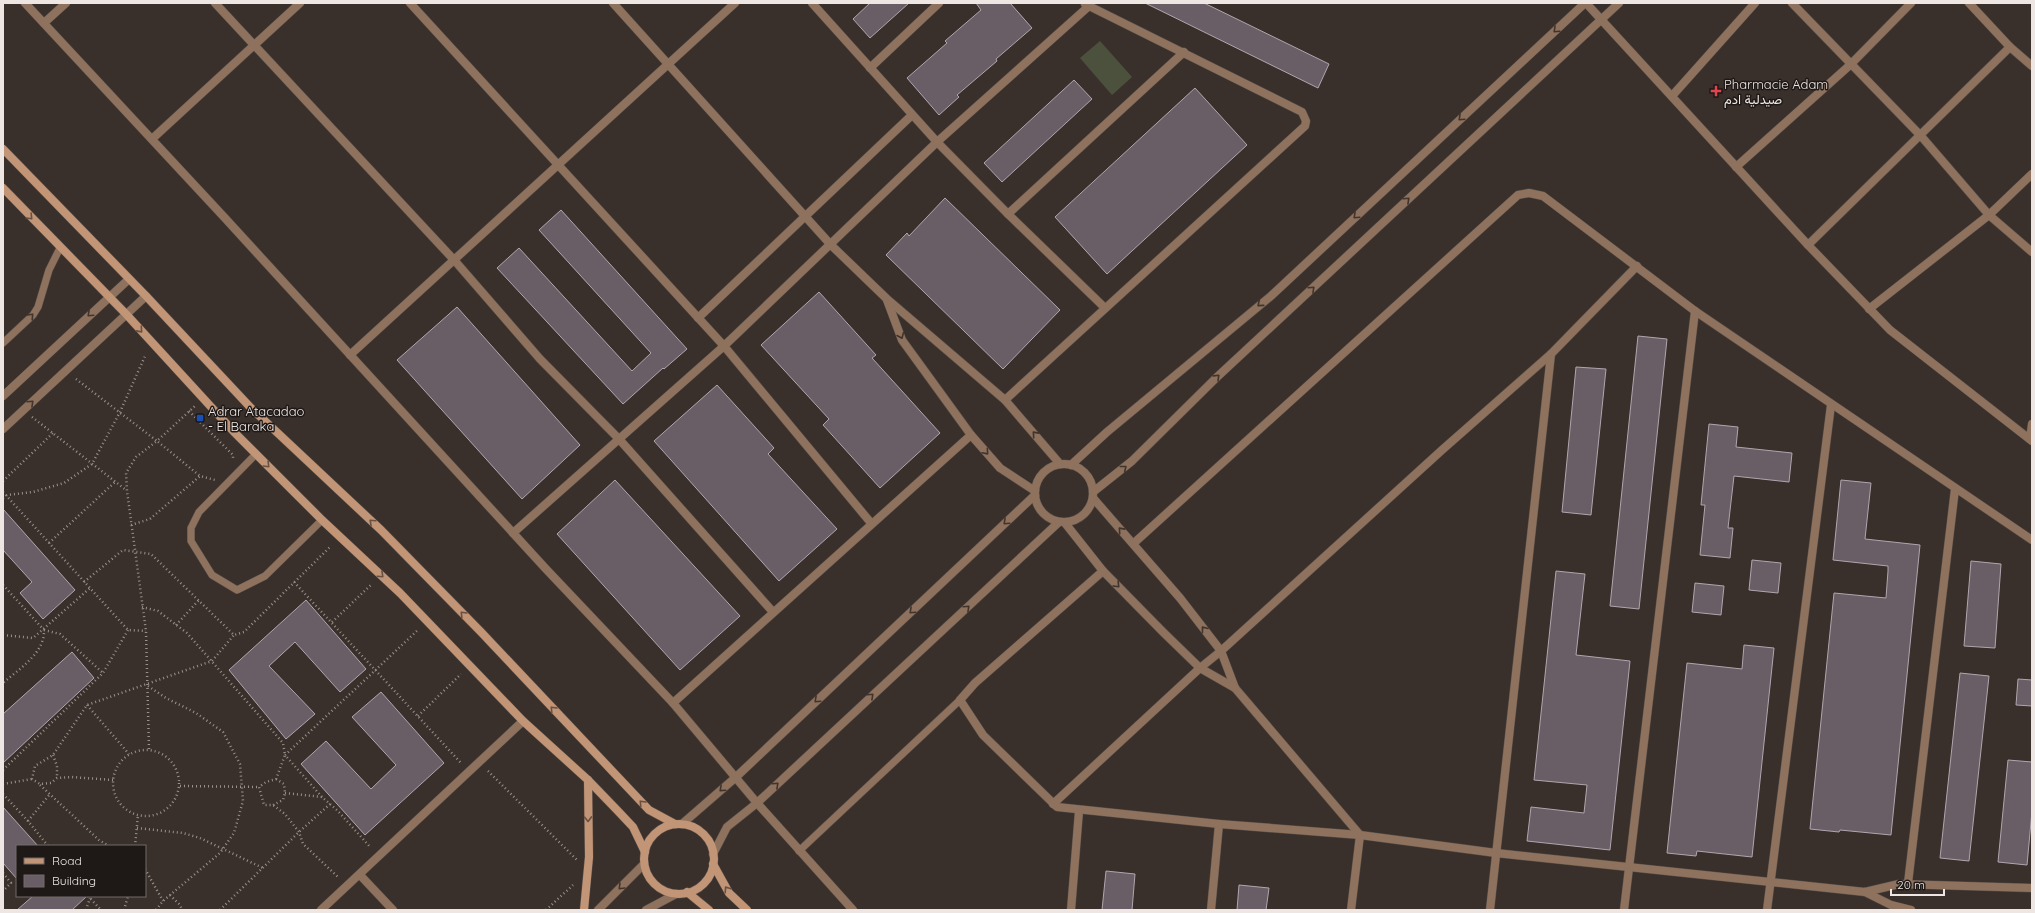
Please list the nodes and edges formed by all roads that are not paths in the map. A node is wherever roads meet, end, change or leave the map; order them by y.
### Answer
1 (25, 3) edge
2 (66, 3) edge
3 (215, 3) edge
4 (300, 3) edge
5 (410, 3) edge
6 (613, 3) edge
7 (735, 3) edge
8 (812, 3) edge
9 (940, 3) edge
10 (1586, 3) edge
11 (1619, 3) edge
12 (1755, 3) edge
13 (1792, 3) edge
14 (1911, 3) edge
15 (1969, 3) edge
16 (1087, 4) edge
17 (1600, 20) junction
18 (44, 23) junction
19 (254, 45) junction
20 (2010, 47) junction
21 (1184, 52) junction
22 (668, 63) junction
23 (1850, 65) junction
24 (2032, 66) edge
25 (870, 68) junction
26 (1672, 96) junction
27 (912, 115) junction
28 (1921, 136) junction
29 (152, 139) junction
30 (937, 142) junction
31 (3, 149) edge
32 (558, 164) junction
33 (1736, 167) junction
34 (2032, 174) edge
35 (3, 188) edge
36 (1008, 214) junction
37 (805, 215) junction
38 (1989, 215) junction
39 (831, 245) junction
40 (1808, 245) junction
41 (60, 248) junction
42 (2032, 252) edge
43 (455, 261) junction
44 (1637, 266) junction
45 (129, 279) junction
46 (109, 296) junction
47 (146, 296) junction
48 (887, 299) junction
49 (1105, 308) junction
50 (1869, 310) junction
51 (1695, 311) junction
52 (126, 314) junction
53 (698, 318) junction
54 (3, 343) edge
55 (724, 346) junction
56 (1551, 354) junction
57 (350, 355) junction
58 (3, 396) edge
59 (1006, 400) junction
60 (1831, 405) junction
61 (2032, 424) edge
62 (3, 429) edge
63 (971, 435) junction
64 (619, 439) junction
65 (2031, 440) edge
66 (256, 454) junction
67 (1060, 464) junction
68 (1071, 465) junction
69 (1955, 490) junction
70 (1035, 493) junction
71 (1093, 495) junction
72 (322, 520) junction
73 (1062, 522) junction
74 (871, 523) junction
75 (513, 533) junction
76 (2032, 540) edge
77 (1134, 543) junction
78 (1103, 571) junction
79 (773, 612) junction
80 (1221, 651) junction
81 (1200, 668) junction
82 (1235, 688) junction
83 (960, 700) junction
84 (673, 703) junction
85 (523, 721) junction
86 (735, 778) junction
87 (588, 780) junction
88 (757, 803) junction
89 (1053, 804) junction
90 (1079, 810) junction
91 (678, 824) junction
92 (1219, 824) junction
93 (1360, 835) junction
94 (799, 851) junction
95 (645, 852) junction
96 (1496, 853) junction
97 (713, 854) junction
98 (644, 864) junction
99 (713, 864) junction
100 (1629, 866) junction
101 (360, 875) junction
102 (1771, 882) junction
103 (1908, 883) junction
104 (2032, 888) edge
105 (687, 892) junction
106 (1865, 892) junction
107 (676, 894) junction
108 (321, 910) edge
109 (393, 910) edge
110 (584, 910) edge
111 (598, 910) edge
112 (646, 910) edge
113 (709, 910) edge
114 (747, 910) edge
115 (853, 910) edge
116 (1071, 910) edge
117 (1210, 910) edge
118 (1351, 910) edge
119 (1490, 910) edge
120 (1624, 910) edge
121 (1767, 910) edge
122 (1906, 910) edge

1 - 18 street
2 - 18 street
3 - 19 street
4 - 19 street
5 - 32 street
6 - 22 street
7 - 22 street
8 - 25 street
9 - 25 street
10 - 17 street
10 -> 68 street
11 - 17 street
12 - 26 street
13 - 23 street
14 - 23 street
15 - 20 street
16 - 21 street
16 - 30 street
17 - 26 street
71 -> 17 street
18 - 29 street
19 - 29 street
19 - 43 street
20 - 24 street
20 - 28 street
21 - 36 street
21 - 49 street
22 - 32 street
22 - 37 street
23 - 28 street
23 - 33 street
25 - 27 street
26 - 33 street
27 - 30 street
27 - 37 street
28 - 38 street
28 - 40 street
29 - 57 street
30 - 36 street
30 - 39 street
31 - 45 main road
32 - 43 street
32 - 53 street
33 - 40 street
34 - 38 street
35 -> 41 main road
36 - 49 street
37 - 39 street
37 - 53 street
38 - 42 street
38 - 50 street
39 - 48 street
39 - 55 street
40 - 50 street
41 - 46 main road
54 -> 41 lane
43 - 57 street
43 - 64 street
44 - 51 street
44 - 56 street
44 - 77 street
45 - 46 street
45 - 47 main road
46 - 52 main road
46 -> 58 street
47 - 52 street
91 -> 47 main road
48 - 59 street
48 -> 63 street
49 - 59 street
50 - 65 street
51 - 60 street
51 - 100 street
62 -> 52 street
52 -> 66 main road
53 - 55 street
55 - 64 street
55 - 74 street
56 - 80 street
56 - 96 street
57 - 75 street
67 -> 59 street
60 - 69 street
60 - 102 street
61 - 65 street
63 -> 70 street
63 - 74 street
64 - 75 street
64 - 79 street
66 -> 72 main road
66 - 72 lane
67 - 68 street
67 - 70 street
68 - 71 street
69 - 76 street
69 - 103 street
70 - 73 street
70 -> 86 street
71 - 73 street
77 -> 71 street
72 -> 85 main road
73 - 78 street
88 -> 73 street
74 - 79 street
75 - 84 street
80 -> 77 street
78 -> 81 street
78 - 83 street
79 - 84 street
80 - 81 street
80 - 82 street
81 - 82 street
81 - 89 street
82 - 93 street
83 - 89 street
83 - 94 lane
84 - 86 street
85 - 87 main road
85 - 101 street
86 - 88 street
86 -> 91 street
87 - 95 main road
87 -> 110 main road
88 - 94 street
88 - 97 street
89 - 90 street
90 - 92 street
90 - 116 street
91 - 95 main road
91 - 97 main road
92 - 93 street
92 - 117 street
93 - 96 street
93 - 118 street
94 - 115 street
95 - 98 main road
96 - 100 street
96 - 119 street
97 - 99 main road
98 - 107 main road
98 -> 111 street
99 - 105 main road
114 -> 99 main road
100 - 102 street
100 - 120 street
101 - 108 street
101 - 109 street
102 - 106 street
102 - 121 street
103 - 104 street
103 - 106 street
105 - 107 main road
105 - 113 main road
106 - 122 street
107 - 112 street

